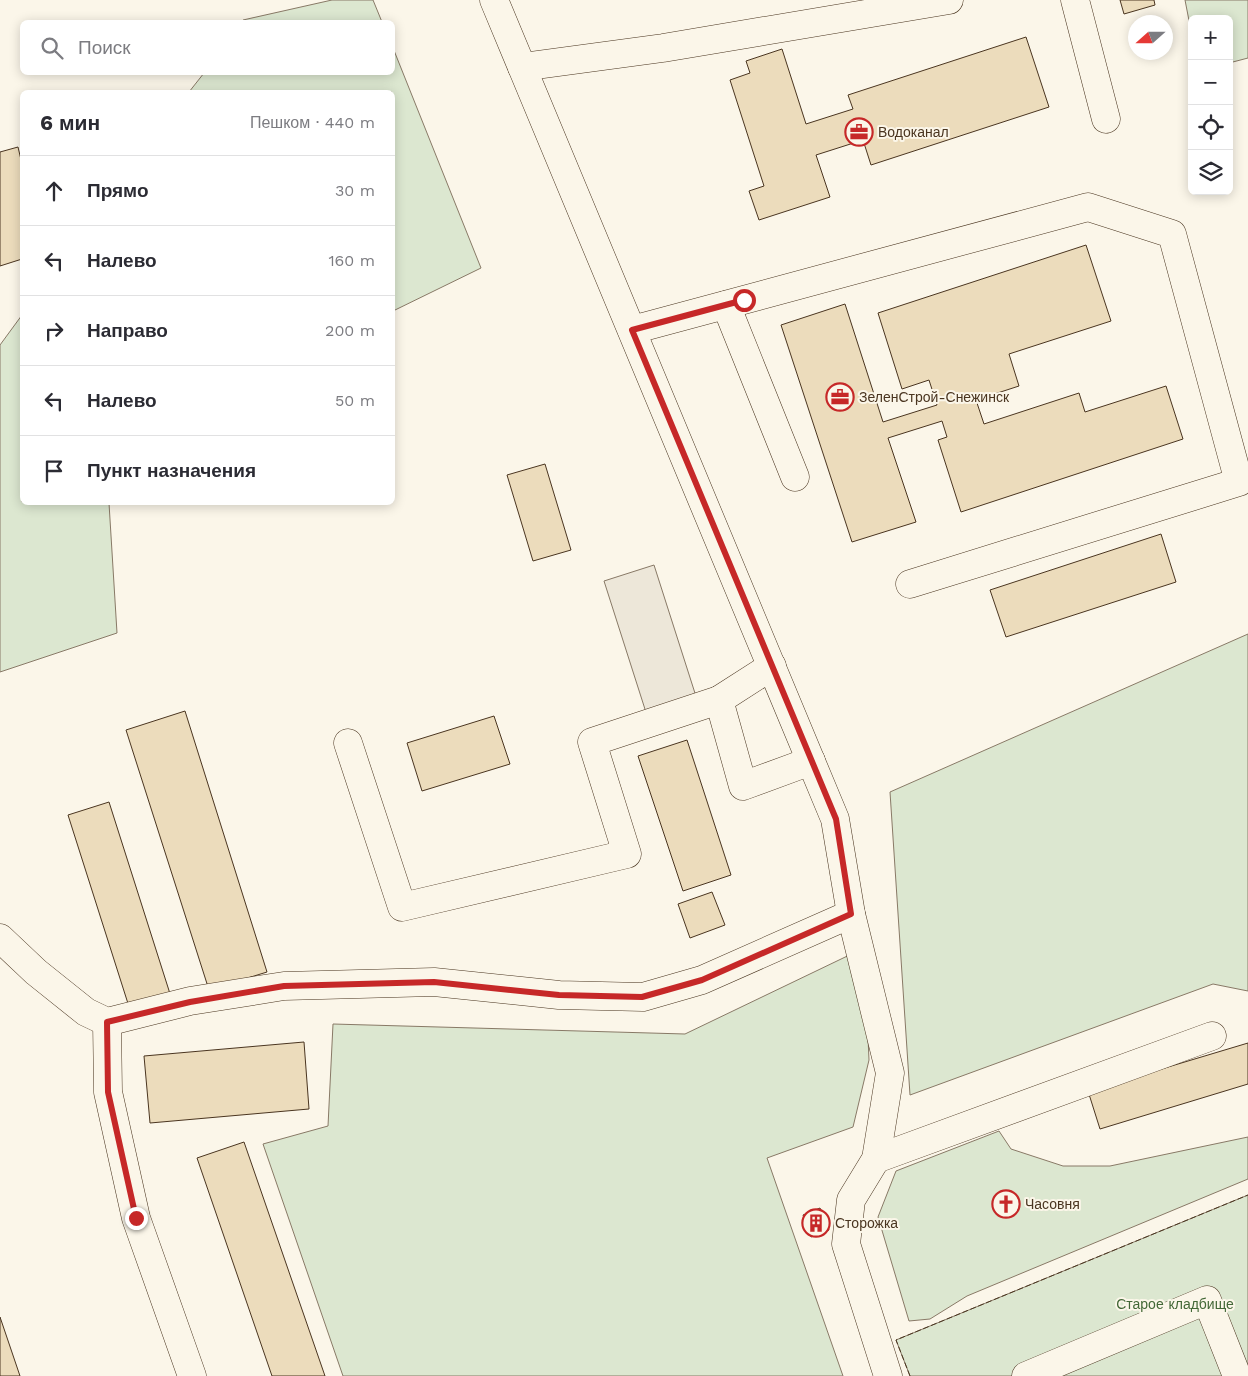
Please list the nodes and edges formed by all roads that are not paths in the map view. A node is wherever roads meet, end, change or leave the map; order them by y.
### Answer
1 (494, 0) edge
2 (949, 0) edge
3 (1075, 0) edge
4 (522, 67) junction
5 (1106, 119) dead end
6 (726, 305) junction
7 (632, 330) junction
8 (794, 477) dead end
9 (1243, 480) edge
10 (910, 584) dead end
11 (772, 666) junction
12 (719, 700) junction
13 (348, 743) dead end
14 (811, 761) junction
15 (851, 914) junction
16 (0, 938) edge
17 (107, 1022) junction
18 (1212, 1036) dead end
19 (876, 1159) junction
20 (192, 1376) edge
21 (888, 1376) edge
22 (1026, 1376) edge
23 (1237, 1376) edge

1 - 4 lane
2 - 4 lane
3 - 5 lane
4 - 7 lane
6 - 7 lane
6 - 8 lane
6 - 9 lane
7 - 11 lane
9 - 10 lane
11 - 12 lane
11 - 14 lane
12 - 13 lane
12 - 14 lane
14 - 15 lane
15 - 17 lane
15 - 19 lane
16 - 17 lane
17 - 20 lane
18 - 19 lane
19 - 21 lane
22 - 23 lane

